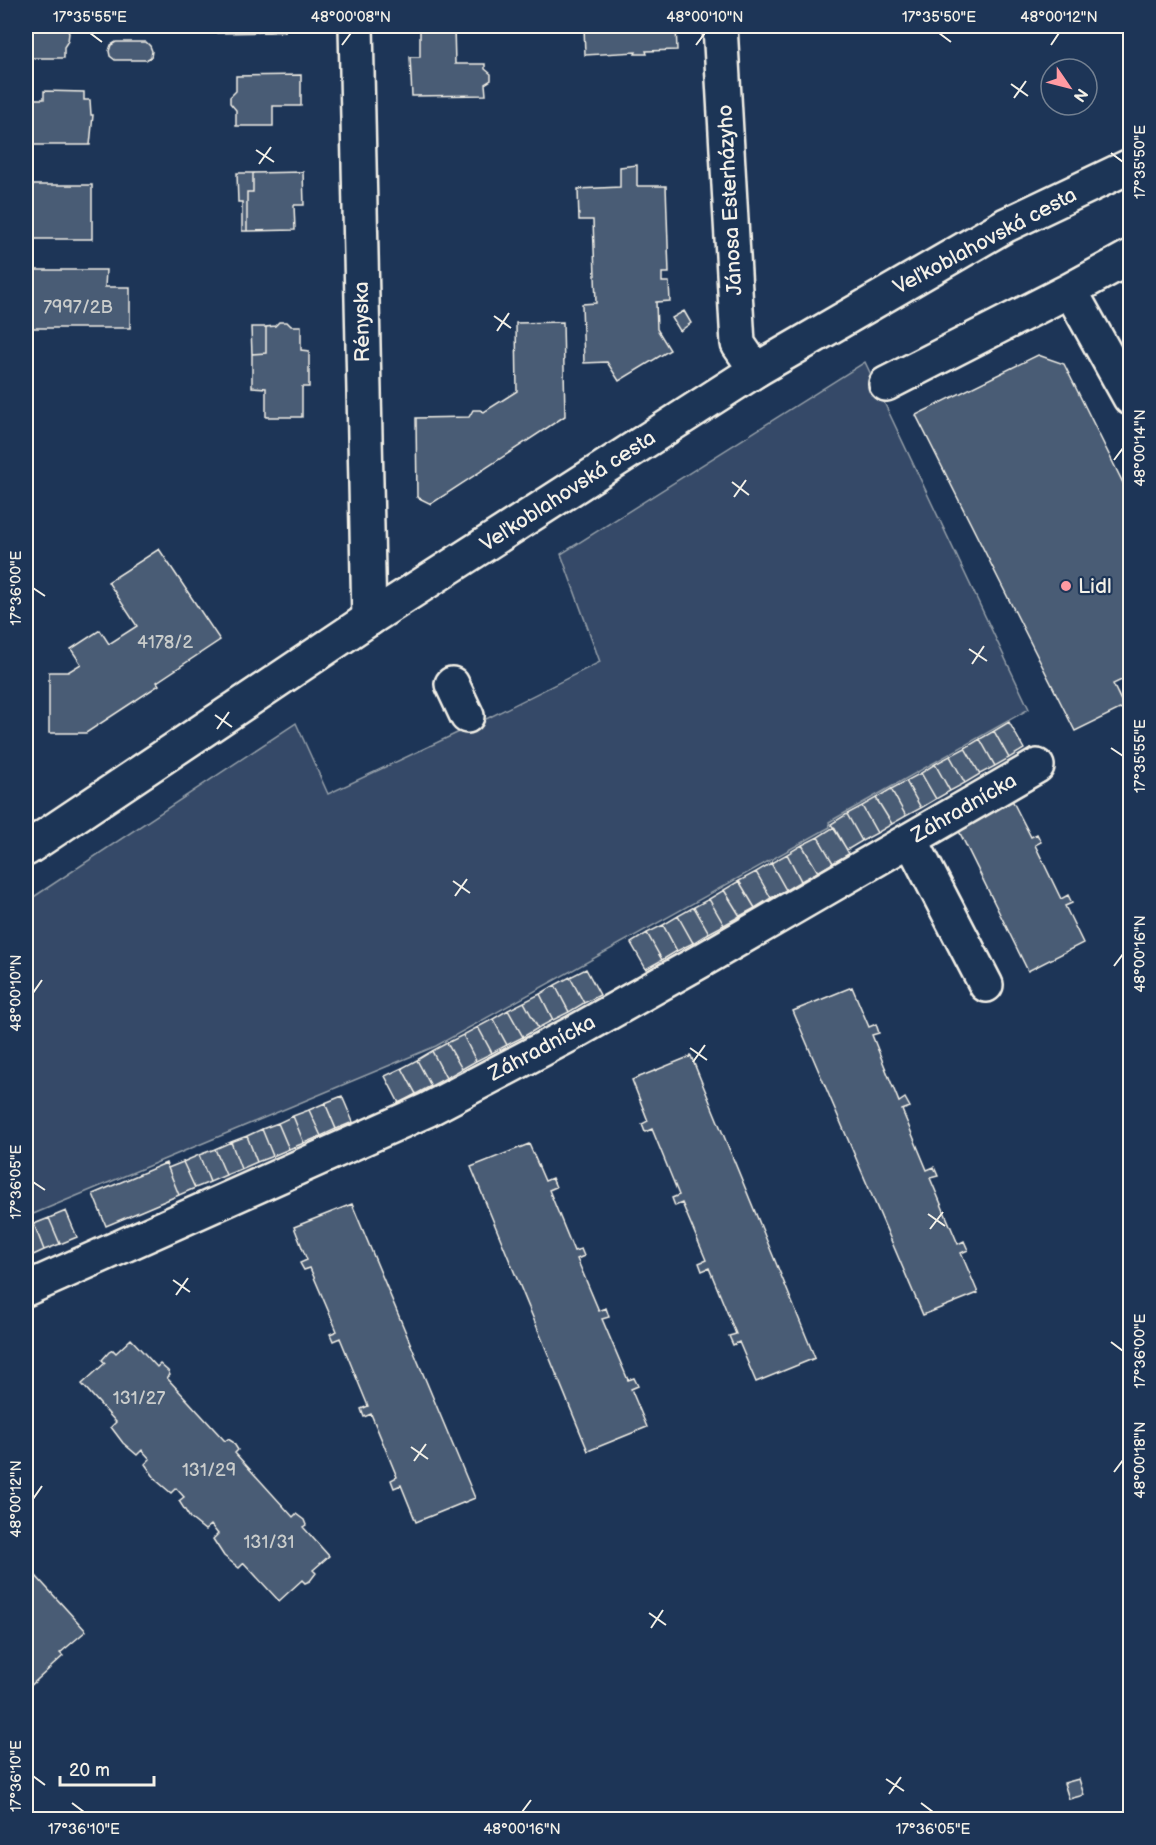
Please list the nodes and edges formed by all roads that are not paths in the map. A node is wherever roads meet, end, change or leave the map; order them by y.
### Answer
1 (356, 26) edge
2 (720, 26) edge
3 (1131, 166) edge
4 (1131, 257) edge
5 (1070, 290) junction
6 (756, 370) junction
7 (886, 384) dead end
8 (1131, 398) edge
9 (369, 619) junction
10 (452, 684) dead end
11 (467, 716) dead end
12 (1037, 766) dead end
13 (911, 840) junction
14 (26, 849) edge
15 (986, 985) dead end
16 (26, 1289) edge

1 - 9 street, Rényska
2 - 6 street, Jánosa Esterházyho
3 - 6 street, Veľkoblahovská cesta
4 - 5 street
5 - 7 street
5 - 8 street
6 - 9 street, Veľkoblahovská cesta
9 - 14 street, Veľkoblahovská cesta
10 - 11 street
12 - 13 street, Záhradnícka
13 - 15 street
13 - 16 street, Záhradnícka

